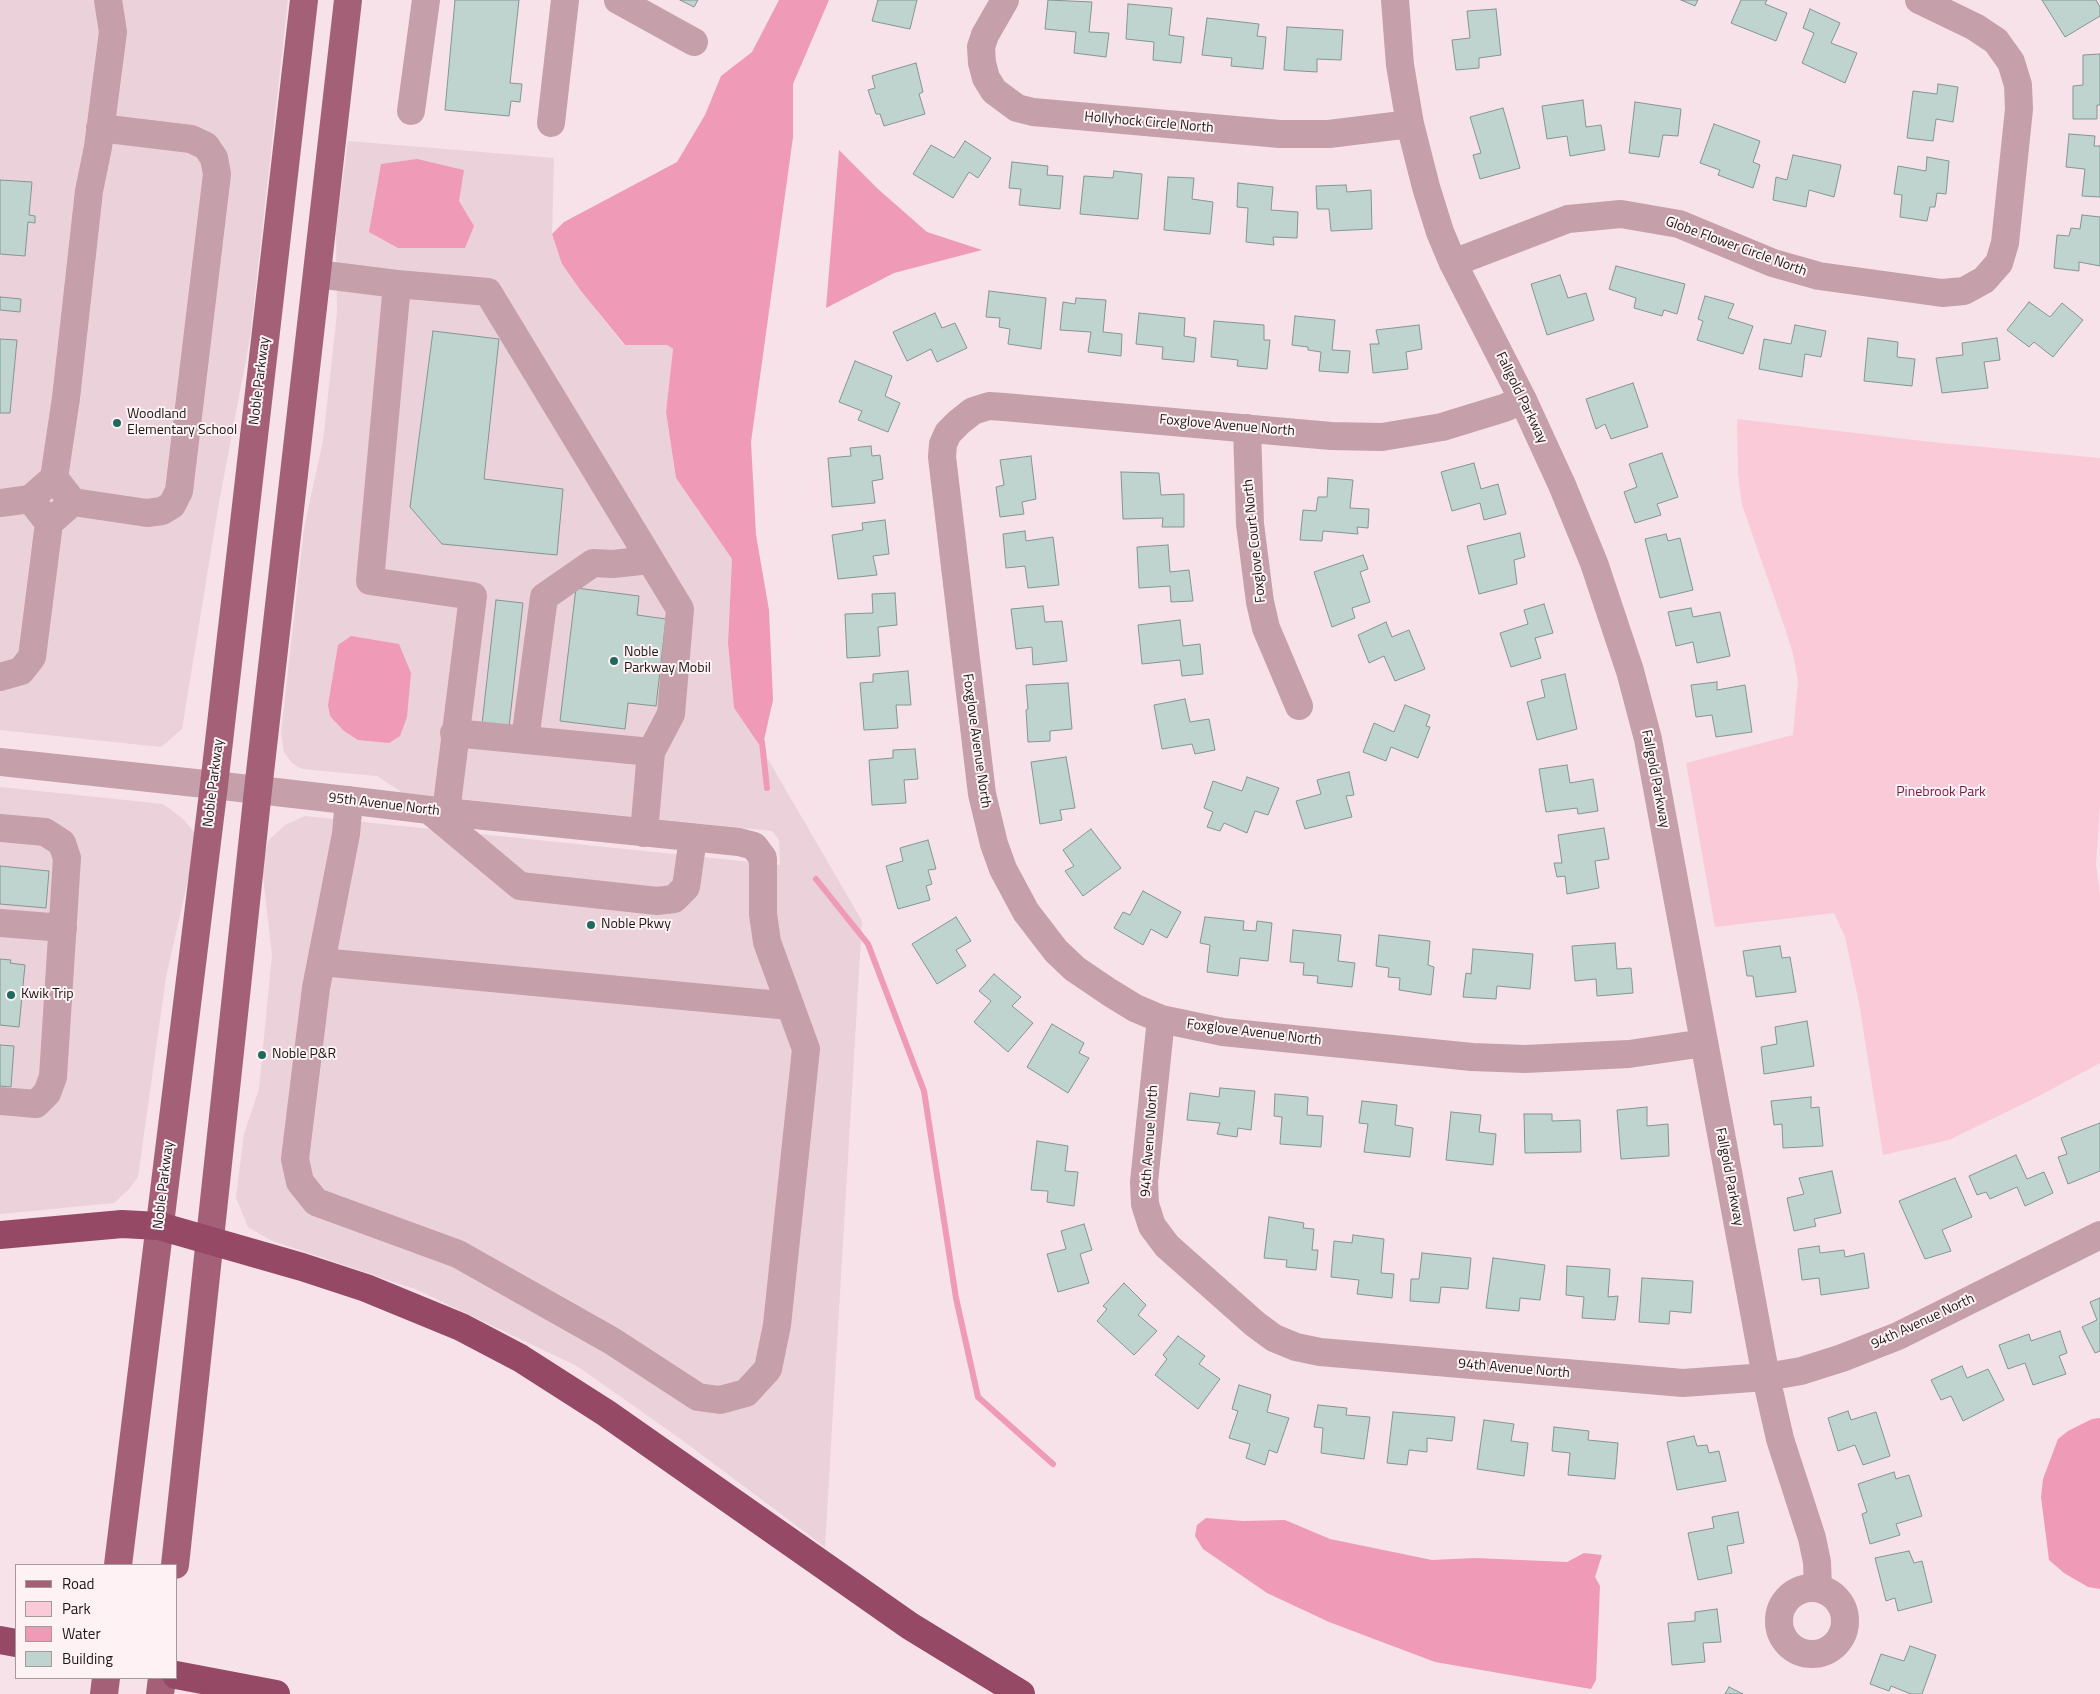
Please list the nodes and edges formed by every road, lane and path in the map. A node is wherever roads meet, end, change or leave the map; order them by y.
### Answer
1 (108, 0) edge
2 (304, 0) edge
3 (348, 0) edge
4 (426, 0) edge
5 (566, 0) edge
6 (618, 0) edge
7 (1005, 0) edge
8 (1395, 0) edge
9 (1919, 0) edge
10 (694, 42) dead end
11 (411, 111) dead end
12 (550, 123) dead end
13 (1410, 124) junction
14 (100, 128) junction
15 (1453, 263) junction
16 (317, 274) junction
17 (397, 284) junction
18 (1523, 400) junction
19 (1247, 428) junction
20 (54, 478) junction
21 (30, 499) junction
22 (73, 502) junction
23 (0, 503) edge
24 (49, 523) junction
25 (650, 560) junction
26 (0, 677) edge
27 (1299, 706) dead end
28 (454, 733) junction
29 (525, 740) junction
30 (652, 752) junction
31 (0, 762) edge
32 (214, 784) junction
33 (258, 790) junction
34 (349, 800) junction
35 (437, 811) junction
36 (0, 828) edge
37 (644, 833) junction
38 (692, 838) junction
39 (0, 923) edge
40 (63, 928) junction
41 (321, 962) junction
42 (790, 1006) junction
43 (1161, 1019) junction
44 (1704, 1043) junction
45 (0, 1101) edge
46 (159, 1226) junction
47 (0, 1235) edge
48 (2100, 1235) edge
49 (211, 1241) junction
50 (1766, 1377) junction
51 (118, 1564) edge
52 (175, 1564) edge
53 (1818, 1588) dead end
54 (0, 1640) edge
55 (15, 1644) edge
56 (178, 1675) edge
57 (106, 1679) edge
58 (162, 1679) edge
59 (104, 1694) edge
60 (160, 1694) edge
61 (276, 1694) edge
62 (1022, 1694) edge

1 - 14 street
2 - 32 main road, Noble Parkway
3 - 16 main road
4 - 11 street
5 - 12 street
6 - 10 street
7 - 13 street, Hollyhock Circle North
8 - 13 street, Fallgold Parkway
9 - 15 street, Globe Flower Circle North
13 - 15 street, Fallgold Parkway
14 - 20 street
14 - 22 street
15 - 18 street, Fallgold Parkway
16 - 17 street
16 - 33 main road
17 - 25 street
17 - 28 street
18 - 19 street, Foxglove Avenue North
18 - 44 street, Fallgold Parkway
19 - 27 street, Foxglove Court North
19 - 43 street, Foxglove Avenue North
20 - 21 street
20 - 22 street
21 - 23 street
21 - 24 street
22 - 24 street
24 - 26 street
25 - 29 street
25 - 30 street
28 - 29 street
28 - 35 street
29 - 30 street
30 - 37 street
31 - 32 street, 95th Avenue North
32 - 33 street, 95th Avenue North
32 - 46 main road, Noble Parkway
33 - 34 street, 95th Avenue North
33 - 49 main road
34 - 35 street, 95th Avenue North
34 - 41 street
35 - 37 street, 95th Avenue North
35 - 38 street
36 - 40 street
37 - 38 street, 95th Avenue North
38 - 42 street, 95th Avenue North
39 - 40 street
40 - 45 street
41 - 42 street
41 - 42 street
43 - 44 street, Foxglove Avenue North
43 - 50 street, 94th Avenue North
44 - 50 street, Fallgold Parkway
46 - 47 highway
46 - 49 highway
46 - 51 main road, Noble Parkway
48 - 50 street, 94th Avenue North
49 - 52 main road
49 - 62 highway
50 - 53 street, Fallgold Parkway
54 - 55 highway
56 - 61 highway
57 - 59 main road
58 - 60 main road

